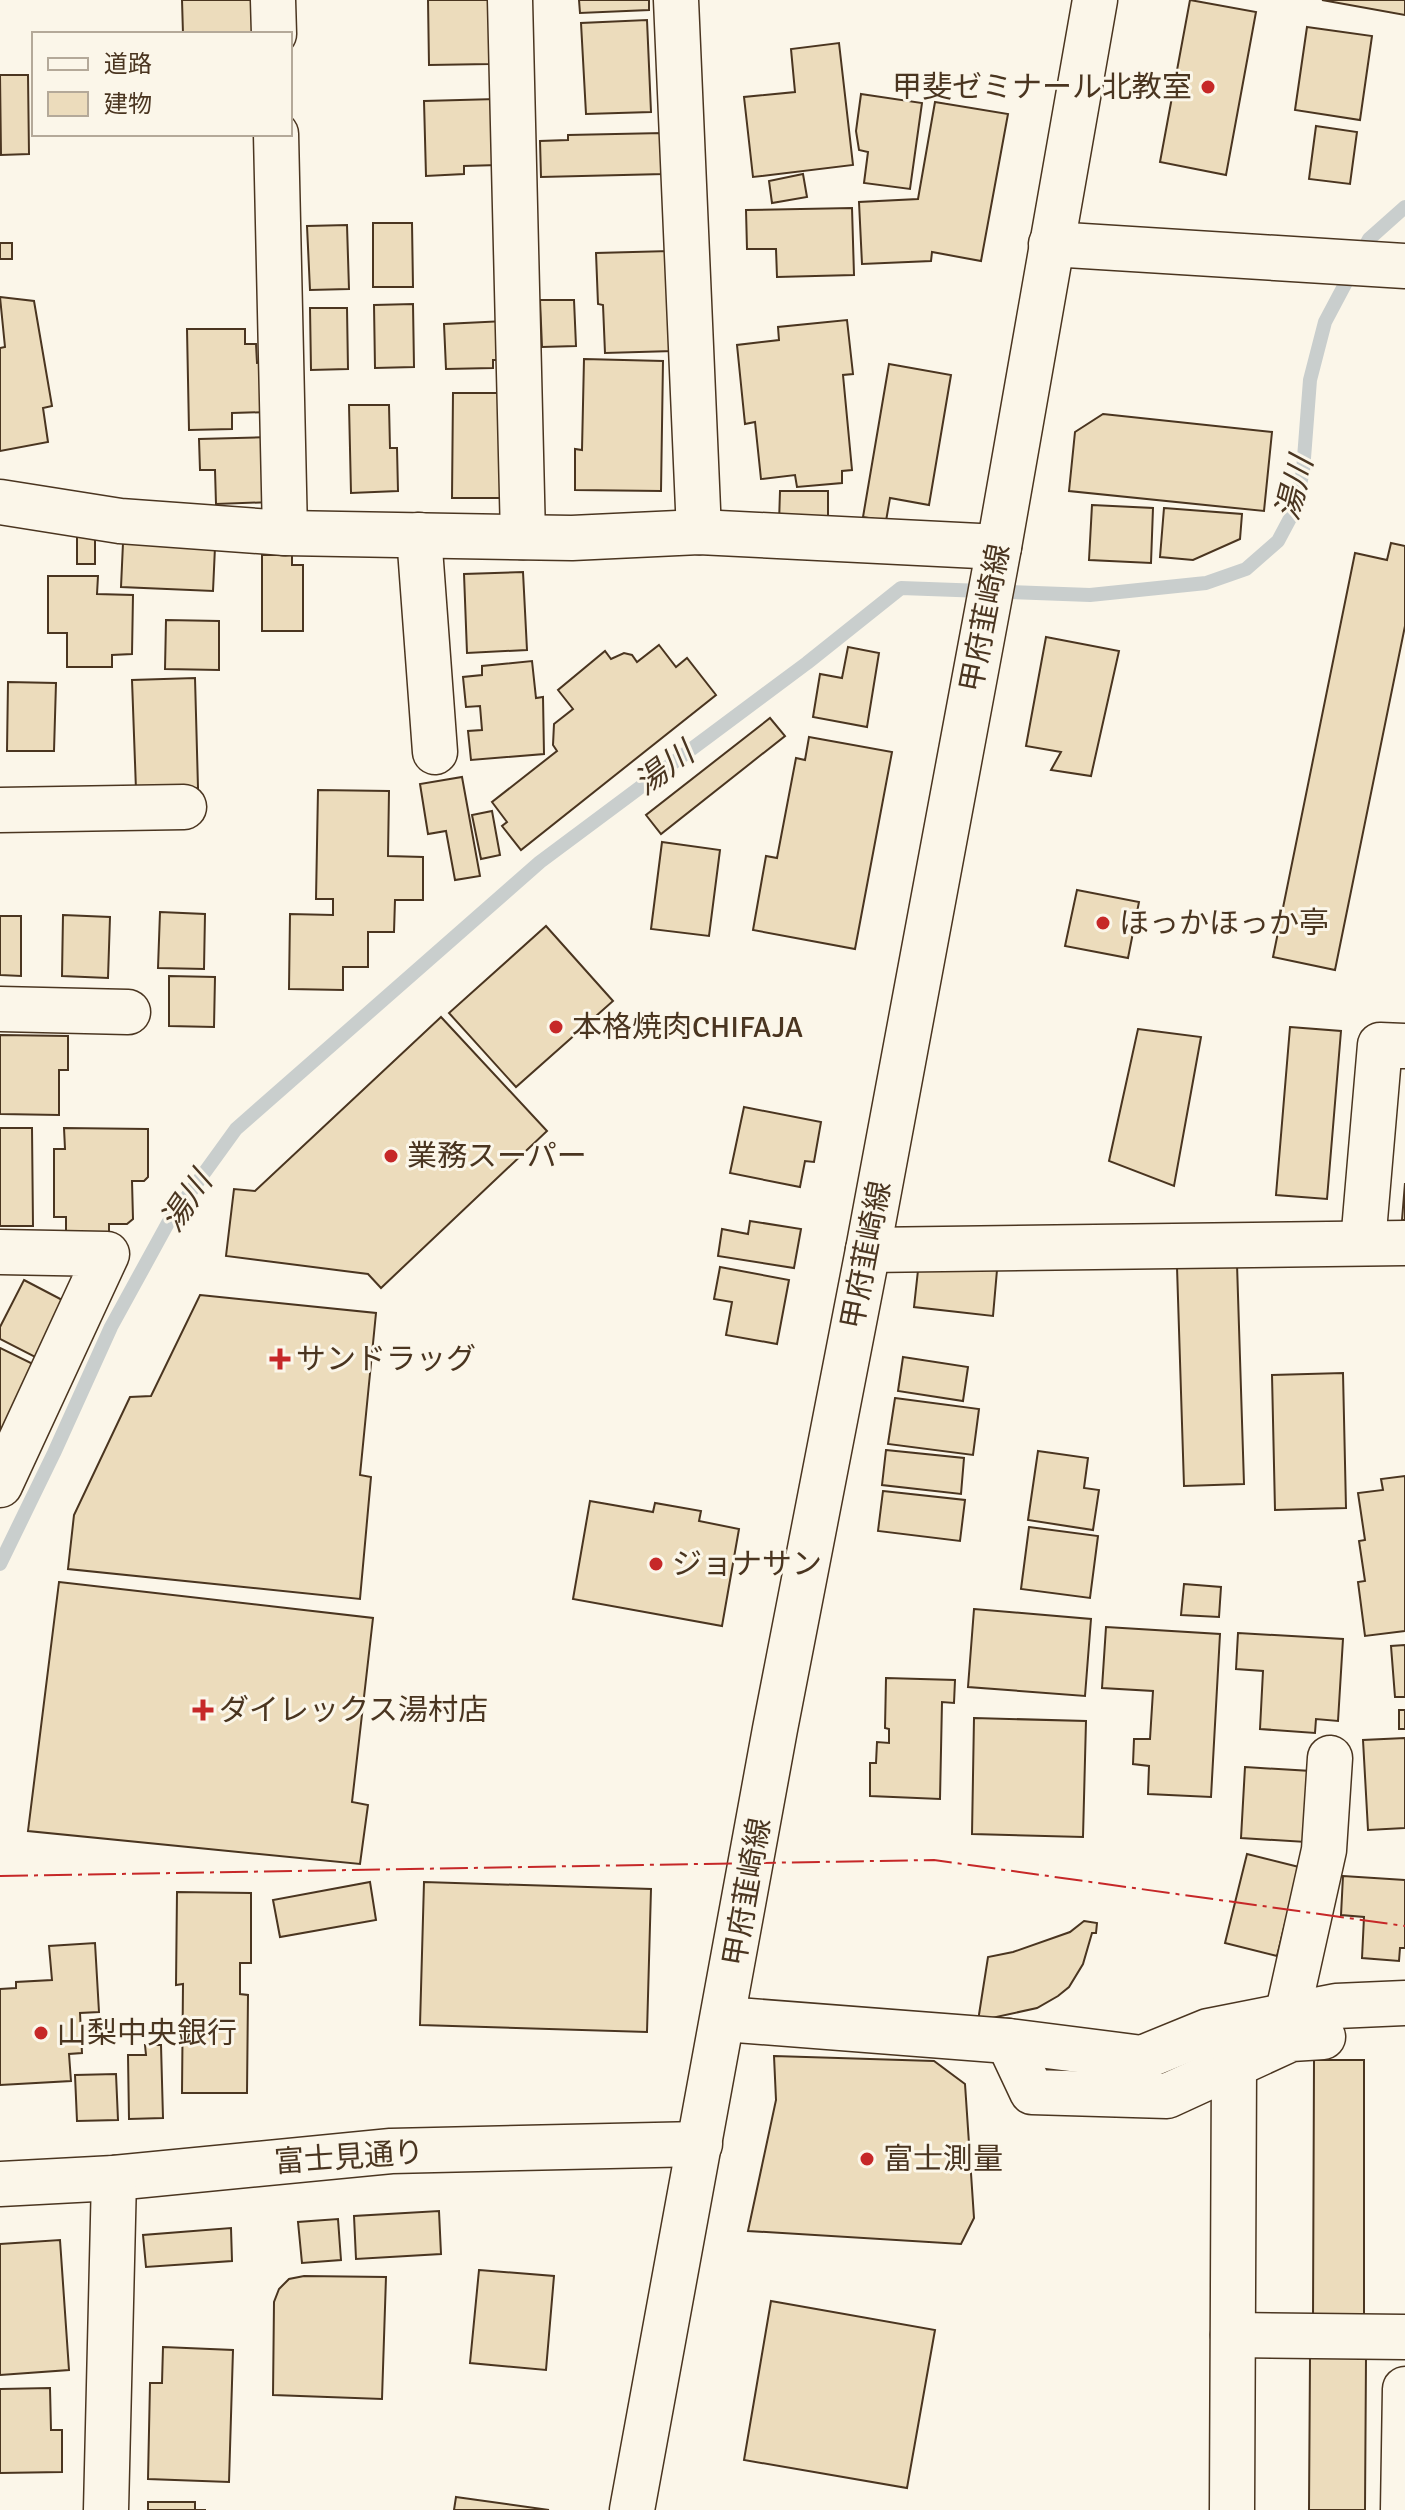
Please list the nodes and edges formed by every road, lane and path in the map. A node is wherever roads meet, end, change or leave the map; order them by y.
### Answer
1 (273, 0) edge
2 (510, 0) edge
3 (676, 0) edge
4 (1095, 0) edge
5 (274, 32) edge
6 (276, 136) edge
7 (1051, 244) junction
8 (1398, 266) edge
9 (0, 502) edge
10 (699, 532) junction
11 (285, 533) junction
12 (419, 535) junction
13 (523, 537) junction
14 (997, 553) junction
15 (435, 752) dead end
16 (184, 807) dead end
17 (0, 810) edge
18 (0, 1009) edge
19 (128, 1012) dead end
20 (1405, 1046) edge
21 (1384, 1243) edge
22 (868, 1250) junction
23 (0, 1252) edge
24 (0, 1485) edge
25 (1330, 1758) dead end
26 (1405, 2003) edge
27 (1287, 2016) junction
28 (724, 2019) junction
29 (1405, 2030) edge
30 (1008, 2041) junction
31 (1234, 2066) junction
32 (700, 2144) junction
33 (114, 2178) junction
34 (0, 2184) edge
35 (1233, 2335) junction
36 (1405, 2337) edge
37 (1405, 2389) edge
38 (106, 2510) edge
39 (632, 2510) edge
40 (1232, 2510) edge
41 (1403, 2510) edge

1 - 5 main road
2 - 13 main road
3 - 10 main road
4 - 7 main road, 甲府韮崎線
6 - 11 main road
7 - 8 main road
7 - 14 main road, 甲府韮崎線
9 - 11 main road
10 - 13 main road
10 - 14 main road
11 - 12 main road
12 - 13 main road
12 - 15 main road
14 - 22 main road, 甲府韮崎線
16 - 17 main road
18 - 19 main road
20 - 21 main road
21 - 22 main road
22 - 28 main road, 甲府韮崎線
23 - 24 main road
25 - 27 main road
26 - 27 main road
27 - 30 main road
28 - 30 main road
28 - 32 main road, 甲府韮崎線
29 - 31 main road
30 - 31 main road
31 - 35 main road
32 - 33 main road, 富士見通り
32 - 39 main road, 甲府韮崎線
33 - 34 main road, 富士見通り
33 - 38 main road
35 - 36 main road
35 - 40 main road
37 - 41 main road

